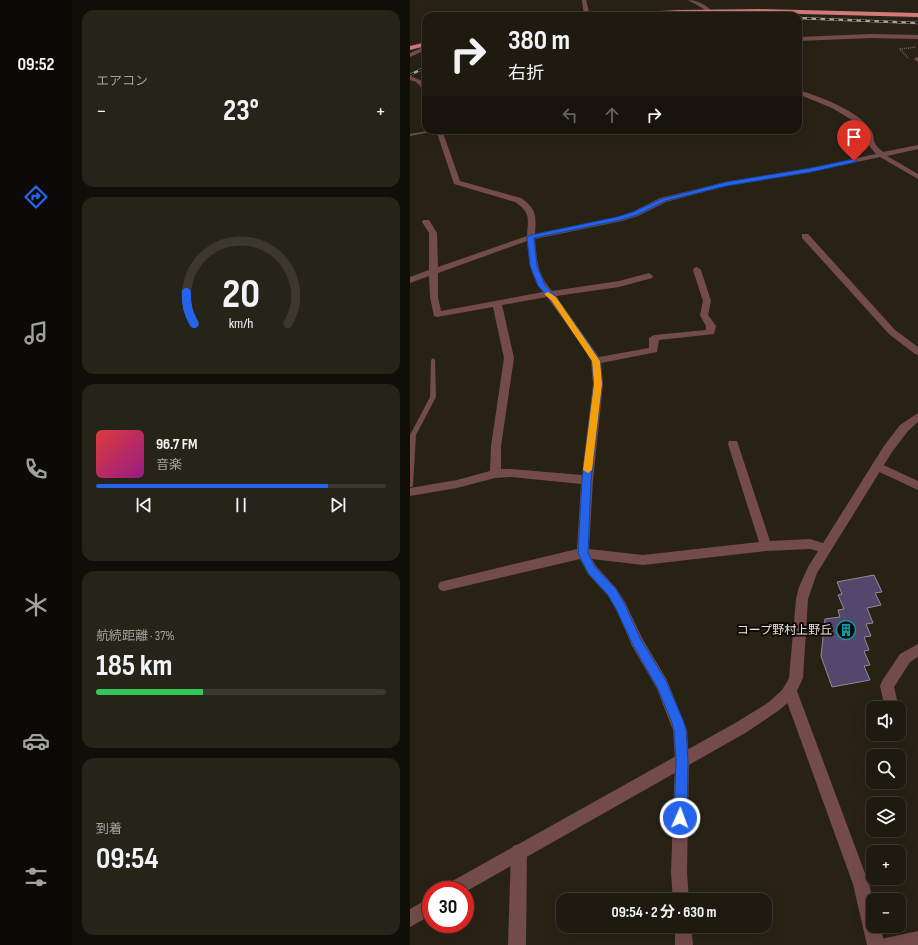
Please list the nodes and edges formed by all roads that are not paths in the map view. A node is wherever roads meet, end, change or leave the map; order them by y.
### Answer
1 (584, 0) edge
2 (690, 0) edge
3 (708, 11) junction
4 (586, 12) edge
5 (656, 12) edge
6 (725, 12) edge
7 (802, 14) edge
8 (918, 15) edge
9 (918, 37) edge
10 (802, 39) edge
11 (422, 45) edge
12 (410, 47) edge
13 (422, 50) edge
14 (410, 55) edge
15 (422, 76) edge
16 (412, 80) edge
17 (422, 84) edge
18 (802, 94) edge
19 (422, 133) edge
20 (440, 134) edge
21 (410, 135) edge
22 (918, 147) edge
23 (882, 155) junction
24 (918, 177) edge
25 (426, 222) dead end
26 (805, 236) dead end
27 (531, 237) junction
28 (697, 270) dead end
29 (435, 272) junction
30 (649, 276) dead end
31 (410, 280) edge
32 (548, 294) junction
33 (497, 303) junction
34 (918, 352) edge
35 (432, 360) dead end
36 (596, 361) junction
37 (918, 417) edge
38 (733, 444) dead end
39 (877, 466) junction
40 (495, 474) junction
41 (587, 480) junction
42 (410, 485) edge
43 (918, 486) edge
44 (410, 492) edge
45 (766, 546) junction
46 (825, 548) junction
47 (583, 553) junction
48 (444, 586) dead end
49 (918, 650) edge
50 (790, 691) junction
51 (890, 701) edge
52 (682, 761) junction
53 (519, 852) junction
54 (469, 881) edge
55 (680, 893) edge
56 (422, 911) edge
57 (410, 919) edge
58 (683, 933) edge
59 (918, 939) edge
60 (517, 945) edge
61 (684, 945) edge
62 (876, 945) edge
63 (887, 945) edge

1 - 4 street
2 - 3 street
3 - 5 highway
3 - 6 highway
7 - 8 highway
9 - 10 street
11 - 12 highway
13 - 14 street
15 - 16 street
16 - 17 street
18 - 23 street
19 - 21 lane
20 - 27 street
22 - 23 street
23 - 24 street
23 - 27 street
25 - 29 street
26 - 34 street
27 - 29 street
27 - 32 street
28 - 36 street
29 - 31 street
29 - 33 street
30 - 32 street
32 - 33 street
32 - 36 street
33 - 40 street
35 - 42 lane
36 - 41 street
37 - 39 street
38 - 45 street
39 - 43 street
39 - 46 street
40 - 41 street
40 - 44 street
41 - 47 street
45 - 46 street
45 - 47 street
46 - 50 street
47 - 48 street
47 - 52 street
49 - 51 street
50 - 52 street
50 - 62 street
52 - 53 street
52 - 55 street
53 - 54 street
53 - 60 street
56 - 57 street
58 - 61 street
59 - 63 street

